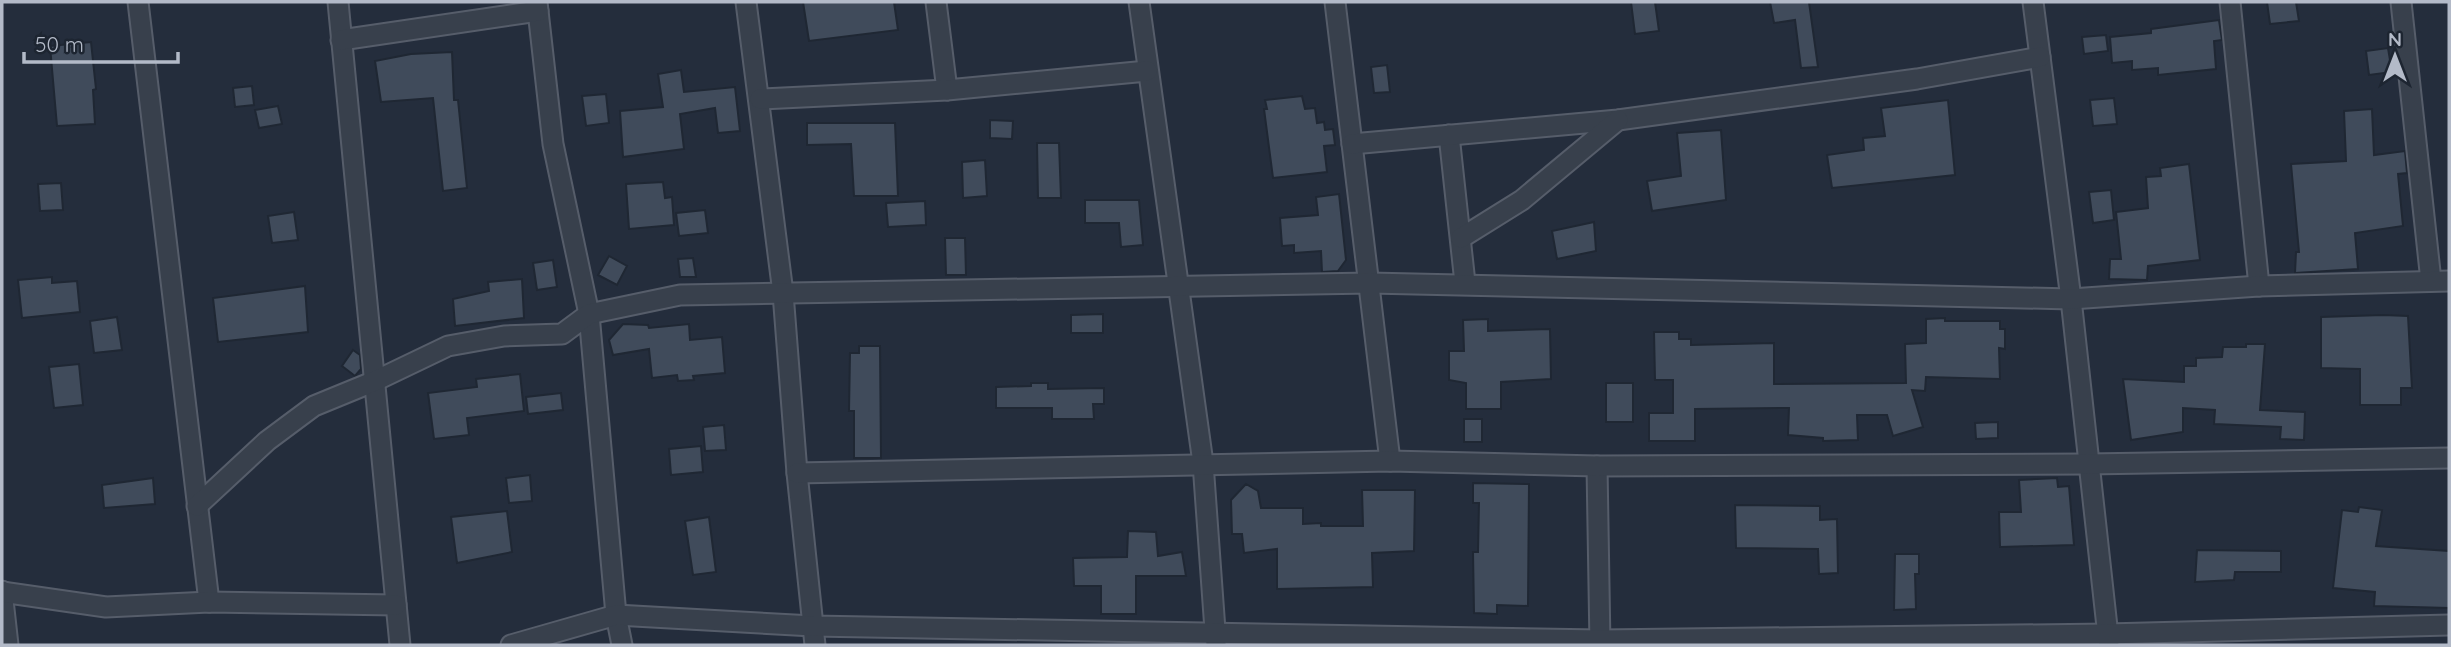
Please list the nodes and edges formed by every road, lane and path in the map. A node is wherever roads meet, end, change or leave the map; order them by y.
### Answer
1 (138, 2) edge
2 (338, 2) edge
3 (746, 2) edge
4 (936, 2) edge
5 (1139, 2) edge
6 (1335, 2) edge
7 (2033, 2) edge
8 (2230, 2) edge
9 (2401, 2) edge
10 (538, 7) edge
11 (341, 40) junction
12 (2040, 57) junction
13 (1147, 71) junction
14 (947, 90) junction
15 (760, 99) junction
16 (1618, 120) junction
17 (1449, 135) junction
18 (1352, 145) junction
19 (1461, 238) junction
20 (2440, 281) edge
21 (1370, 283) junction
22 (1465, 284) junction
23 (1179, 286) junction
24 (2259, 286) junction
25 (783, 293) junction
26 (2071, 299) junction
27 (589, 314) junction
28 (375, 381) junction
29 (2449, 458) edge
30 (1390, 461) junction
31 (1203, 463) junction
32 (2088, 464) junction
33 (1597, 466) junction
34 (797, 473) junction
35 (197, 506) junction
36 (2, 592) edge
37 (209, 602) junction
38 (396, 605) junction
39 (616, 615) junction
40 (2449, 625) edge
41 (814, 636) edge
42 (1216, 639) edge
43 (2108, 640) edge
44 (1600, 643) edge
45 (8, 645) edge
46 (400, 645) edge
47 (511, 645) edge
48 (622, 645) edge

1 - 35 street
2 - 11 street
3 - 15 street
4 - 14 street
5 - 13 street
6 - 18 street
7 - 12 street
8 - 24 street
9 - 20 street
10 - 11 street
10 - 27 street
11 - 28 street
12 - 16 street
12 - 26 street
13 - 14 street
13 - 23 street
14 - 15 street
15 - 25 street
16 - 17 street
16 - 19 street
17 - 18 street
17 - 19 street
18 - 21 street
19 - 22 street
20 - 24 street
21 - 22 street
21 - 23 street
21 - 30 street
22 - 26 street
23 - 25 street
23 - 31 street
24 - 26 street
25 - 27 street
25 - 34 street
26 - 32 street
27 - 28 street
27 - 39 street
28 - 35 street
28 - 38 street
29 - 32 street
30 - 31 street
30 - 33 street
31 - 34 street
31 - 42 street
32 - 33 street
32 - 43 street
33 - 44 street
34 - 41 street
35 - 37 street
36 - 37 street
36 - 45 street
37 - 38 street
38 - 46 street
39 - 41 street
39 - 47 street
39 - 48 street
40 - 43 street
41 - 42 street
42 - 44 street
43 - 44 street

